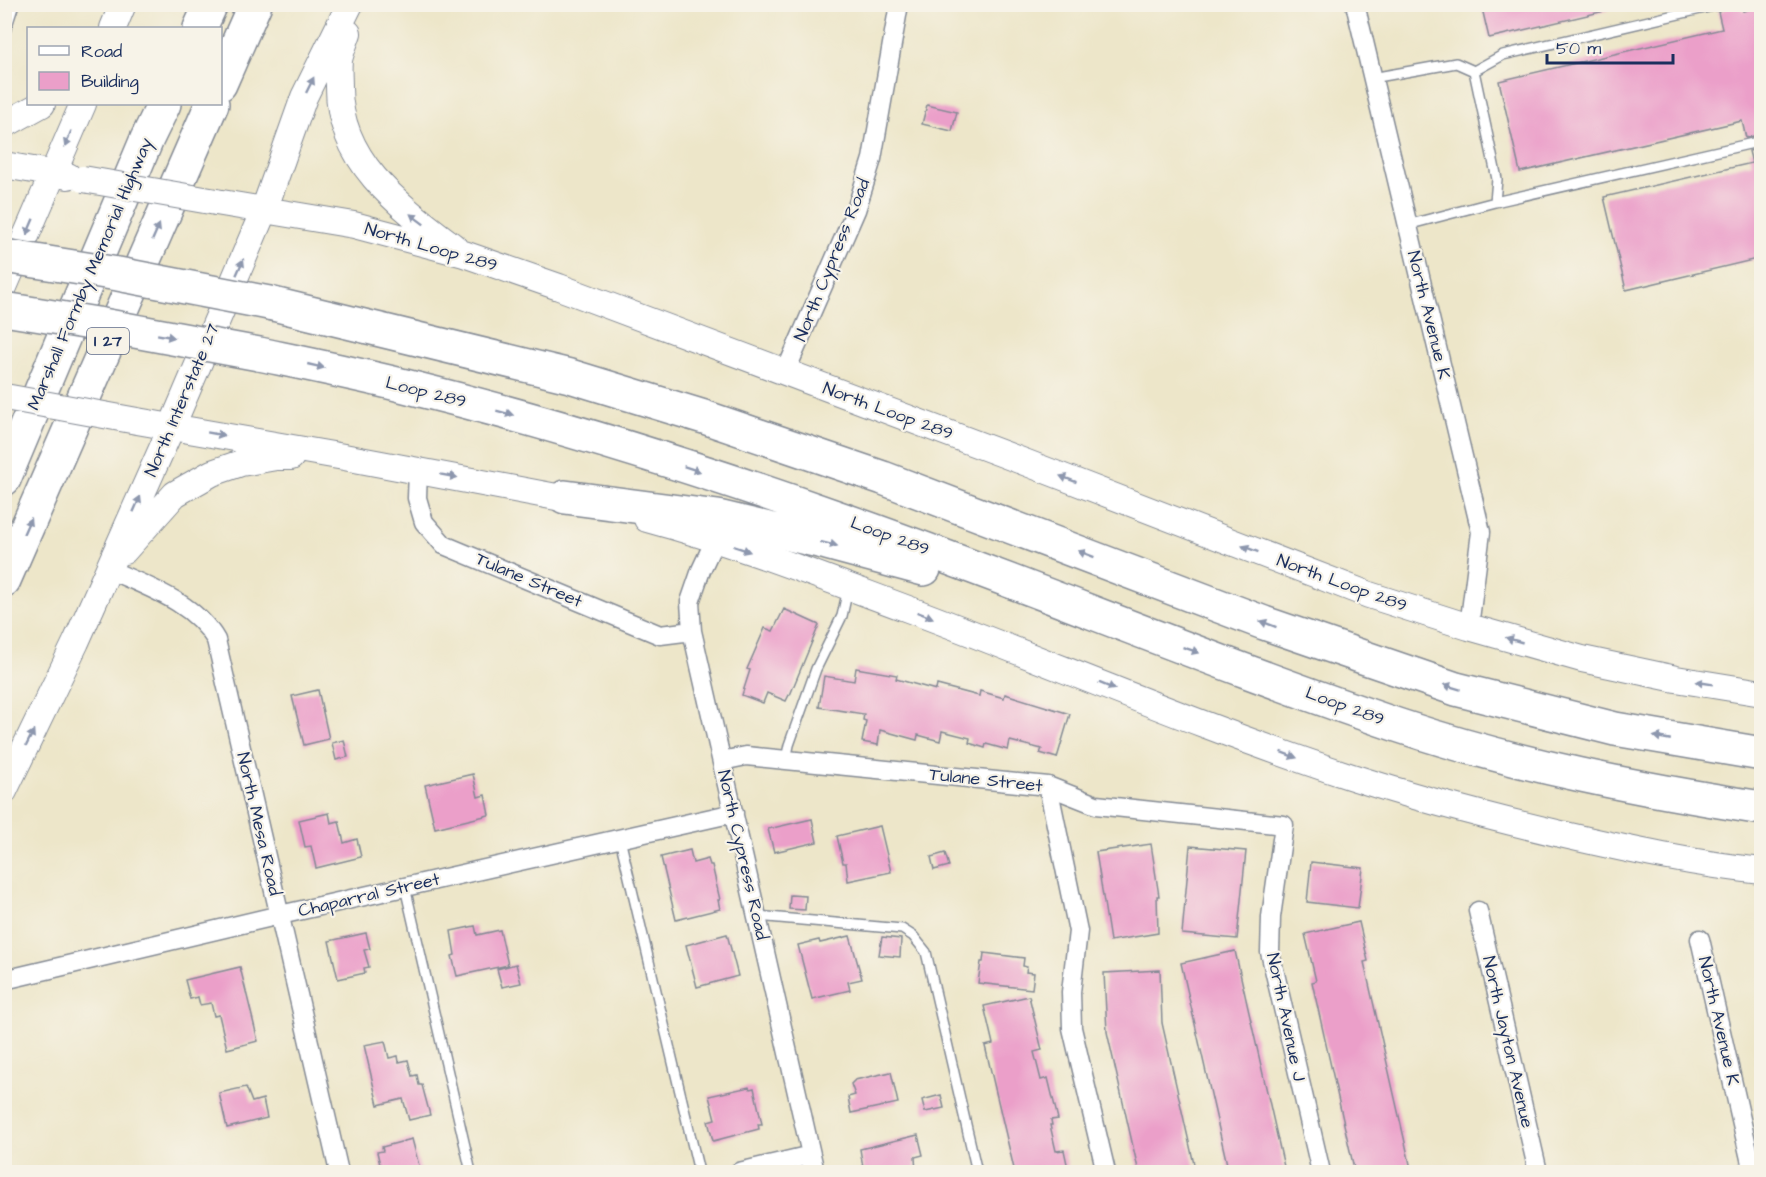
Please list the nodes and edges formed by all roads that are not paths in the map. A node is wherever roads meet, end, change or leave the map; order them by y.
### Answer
1 (14, 4) edge
2 (123, 4) edge
3 (200, 4) edge
4 (211, 4) edge
5 (255, 4) edge
6 (350, 4) edge
7 (357, 4) edge
8 (899, 4) edge
9 (1355, 4) edge
10 (1722, 4) edge
11 (6, 23) edge
12 (113, 27) edge
13 (190, 27) edge
14 (200, 27) edge
15 (4, 35) edge
16 (1474, 72) junction
17 (1372, 78) junction
18 (222, 79) edge
19 (40, 105) edge
20 (82, 105) edge
21 (162, 105) edge
22 (212, 105) edge
23 (4, 125) edge
24 (1761, 141) edge
25 (4, 165) edge
26 (54, 174) junction
27 (1495, 202) junction
28 (264, 210) junction
29 (1407, 225) junction
30 (464, 254) junction
31 (4, 256) edge
32 (4, 287) edge
33 (4, 309) edge
34 (785, 373) junction
35 (5, 397) edge
36 (172, 426) junction
37 (344, 456) junction
38 (418, 470) junction
39 (4, 479) edge
40 (565, 497) junction
41 (715, 540) junction
42 (108, 569) junction
43 (4, 580) edge
44 (848, 587) junction
45 (1469, 627) junction
46 (692, 631) junction
47 (1150, 636) junction
48 (1761, 693) edge
49 (1761, 754) edge
50 (786, 760) junction
51 (722, 761) junction
52 (1048, 786) junction
53 (4, 791) edge
54 (1761, 808) edge
55 (735, 813) junction
56 (1284, 825) joint
57 (620, 839) junction
58 (1761, 871) edge
59 (405, 887) junction
60 (1478, 911) dead end
61 (280, 915) junction
62 (758, 915) junction
63 (1700, 939) dead end
64 (4, 980) edge
65 (813, 1164) edge
66 (339, 1173) edge
67 (471, 1173) edge
68 (699, 1173) edge
69 (739, 1173) edge
70 (977, 1173) edge
71 (1106, 1173) edge
72 (1321, 1173) edge
73 (1538, 1173) edge
74 (1753, 1173) edge

1 - 11 lane
2 - 12 main road
3 - 13 highway
4 - 14 highway
5 - 18 highway
28 -> 6 main road, North Interstate 27
30 -> 7 main road
8 - 34 street, North Cypress Road
9 - 17 street, North Avenue K
10 - 16 lane
11 - 15 lane
16 - 17 lane
16 - 27 lane
17 - 29 street, North Avenue K
19 - 23 main road
20 -> 26 main road
21 - 39 highway, Marshall Formby Memorial Highway / I 27
43 -> 22 highway, I 27
24 - 27 lane
25 - 26 main road, North Loop 289
26 - 28 main road, North Loop 289, bridge
26 -> 32 main road
27 - 29 lane
28 - 30 main road, North Loop 289
36 -> 28 main road, North Interstate 27
29 - 45 street, North Avenue K
30 - 34 main road, North Loop 289
49 -> 31 highway, bridge
33 -> 47 highway, Loop 289, bridge
45 -> 34 main road, North Loop 289
35 - 36 main road, bridge
36 -> 37 main road
42 -> 36 main road, North Interstate 27
37 - 38 main road
37 - 42 main road
38 -> 40 main road
38 - 46 street, Tulane Street
40 - 41 main road
40 -> 47 highway
41 -> 44 main road
41 - 46 street, North Cypress Road
53 -> 42 main road, North Interstate 27
42 - 61 street, North Mesa Road
44 - 50 lane
44 -> 58 main road
48 -> 45 main road, North Loop 289
46 - 51 street, North Cypress Road
47 -> 54 highway, Loop 289
50 - 51 street, Tulane Street
50 - 52 street, Tulane Street
51 - 55 street, North Cypress Road
52 - 56 street, Tulane Street
52 - 71 street
55 - 57 street, Chaparral Street
55 - 62 street, North Cypress Road
56 - 72 street, North Avenue J
57 - 59 street, Chaparral Street
57 - 68 lane
59 - 61 street, Chaparral Street
59 - 67 lane
60 - 73 street, North Jayton Avenue
61 - 64 street, Chaparral Street
61 - 66 street, North Mesa Road
62 - 65 street, North Cypress Road
62 - 70 lane
63 - 74 street, North Avenue K
65 - 69 street

